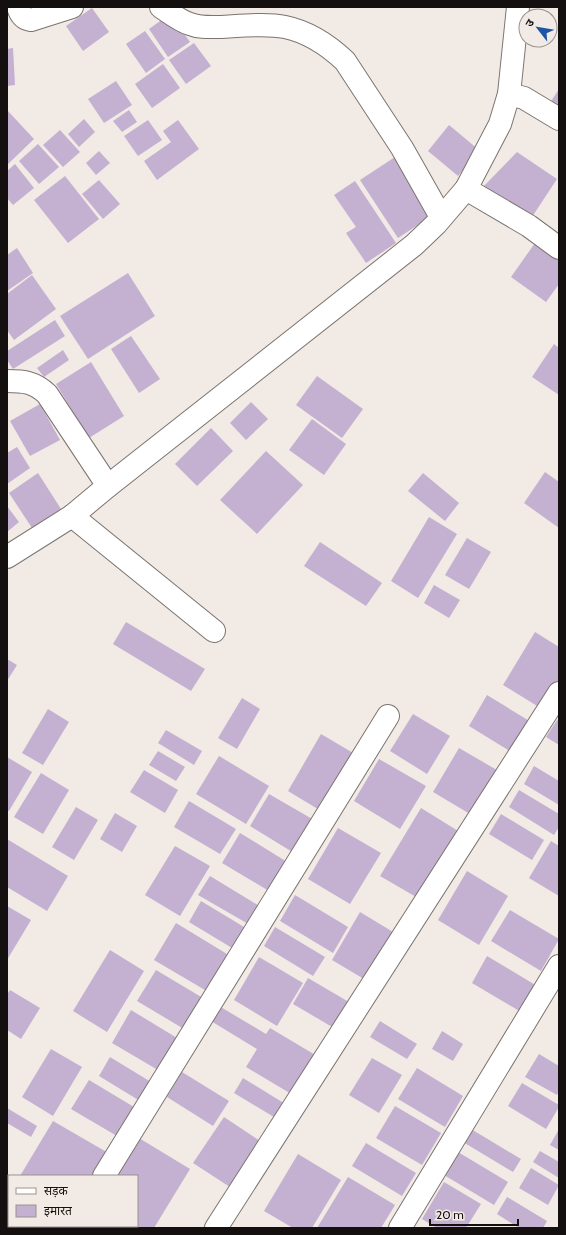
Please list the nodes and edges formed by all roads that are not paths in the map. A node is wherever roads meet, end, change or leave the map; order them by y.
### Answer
1 (18, 7) edge
2 (72, 7) edge
3 (161, 7) edge
4 (518, 7) edge
5 (509, 94) junction
6 (559, 119) edge
7 (466, 189) junction
8 (441, 217) junction
9 (559, 248) edge
10 (7, 381) edge
11 (108, 486) junction
12 (72, 516) junction
13 (7, 558) edge
14 (214, 631) dead end
15 (559, 693) edge
16 (388, 716) dead end
17 (559, 966) edge
18 (105, 1175) edge
19 (216, 1228) edge
20 (400, 1228) edge

1 - 2 street
3 - 8 street
4 - 5 street
5 - 6 street
5 - 7 street
7 - 8 street
7 - 9 street
8 - 11 street
10 - 11 street
11 - 12 street
12 - 13 street
12 - 14 street
15 - 19 street
16 - 18 street
17 - 20 street

